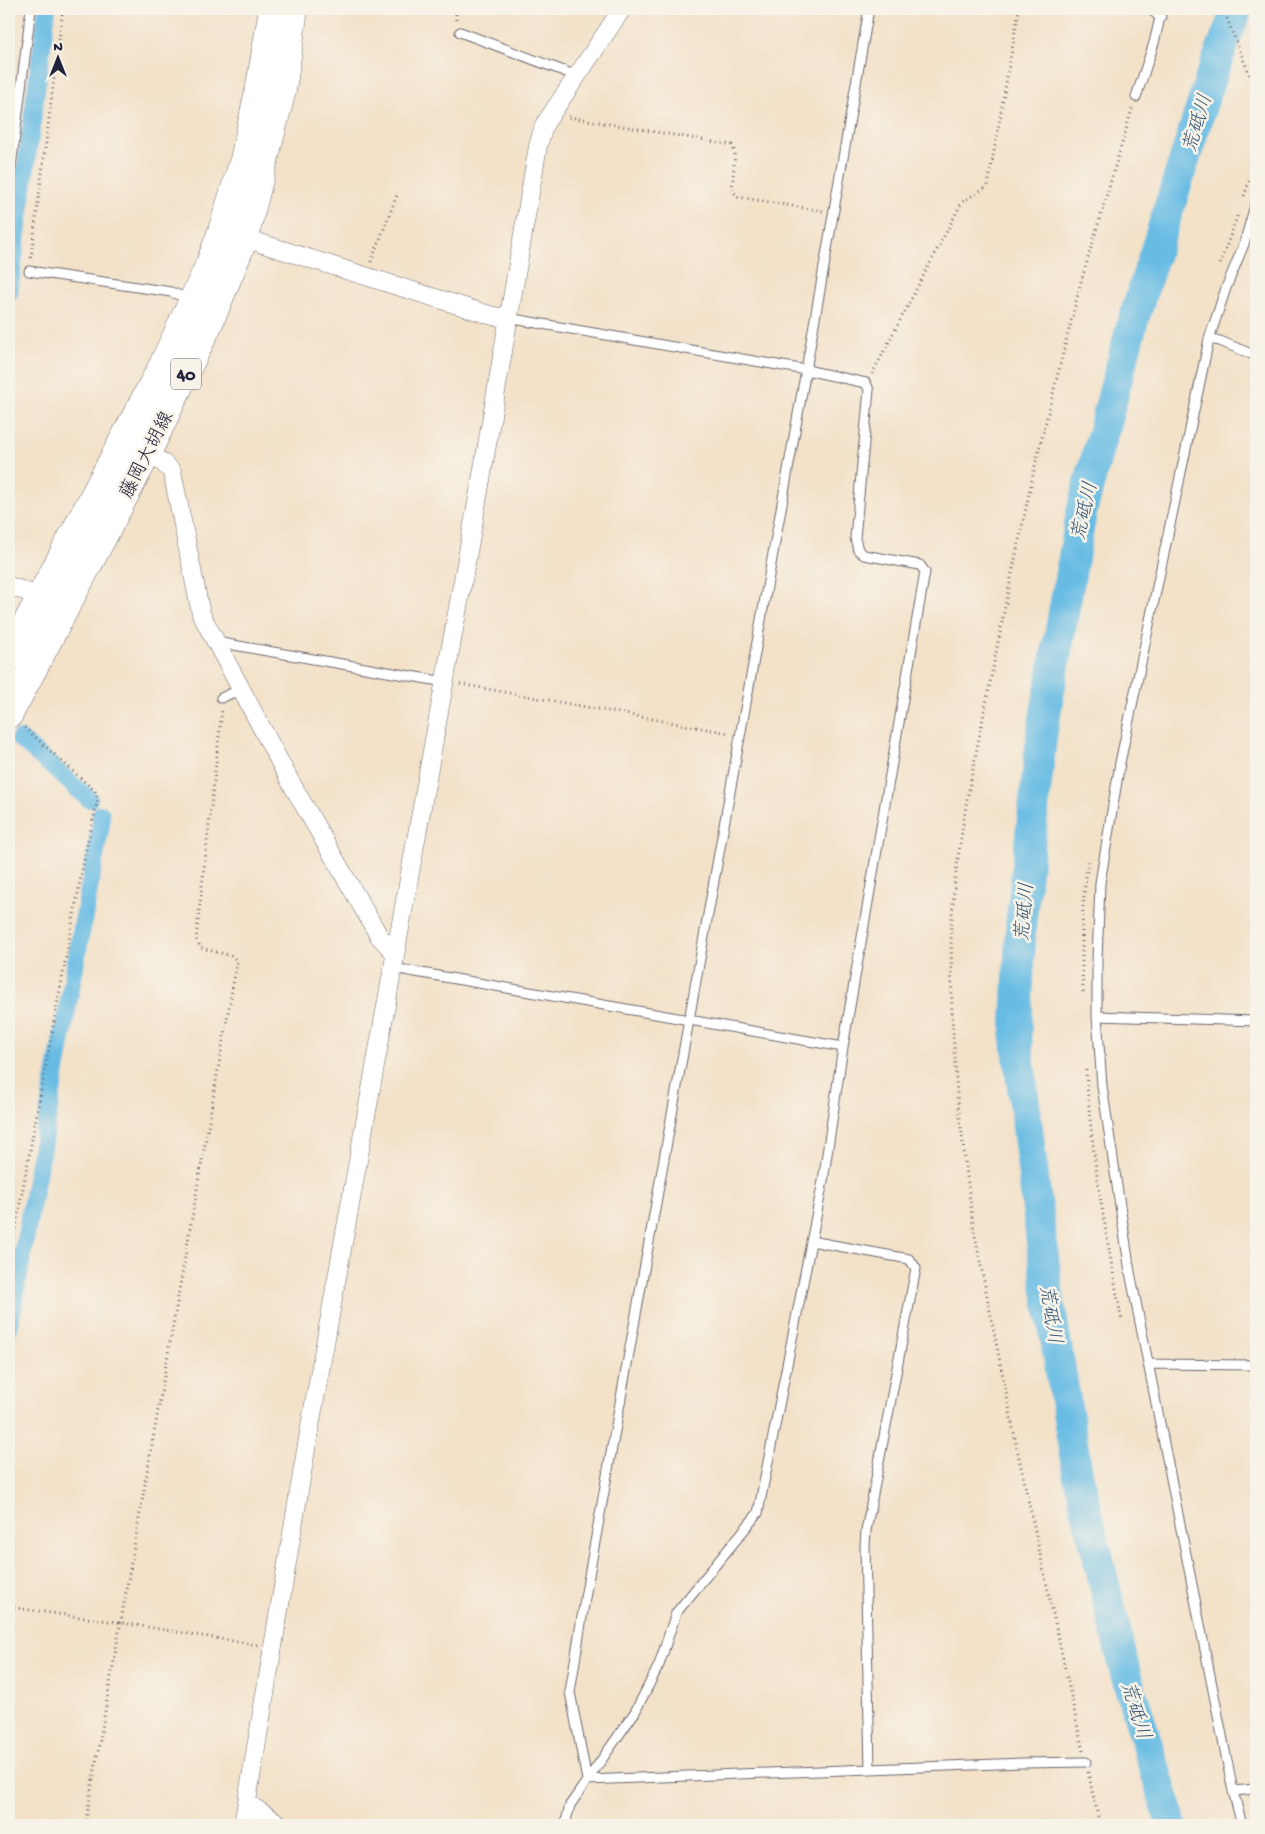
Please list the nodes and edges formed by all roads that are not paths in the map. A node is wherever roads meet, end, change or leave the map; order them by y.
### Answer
1 (31, 9) edge
2 (273, 9) edge
3 (294, 9) edge
4 (622, 9) edge
5 (869, 9) edge
6 (1150, 9) edge
7 (1162, 13) edge
8 (460, 32) dead end
9 (577, 76) junction
10 (1136, 98) road end
11 (9, 183) edge
12 (1256, 202) edge
13 (244, 238) junction
14 (29, 272) road end
15 (193, 302) junction
16 (508, 318) junction
17 (1210, 339) junction
18 (1256, 356) edge
19 (806, 370) junction
20 (147, 452) junction
21 (9, 586) edge
22 (40, 596) junction
23 (215, 642) junction
24 (9, 657) edge
25 (445, 682) junction
26 (241, 689) junction
27 (221, 698) road end
28 (9, 713) edge
29 (394, 960) junction
30 (1097, 1016) junction
31 (689, 1020) junction
32 (1256, 1021) edge
33 (843, 1047) junction
34 (811, 1241) junction
35 (1149, 1364) junction
36 (1256, 1365) edge
37 (1086, 1762) road end
38 (870, 1769) junction
39 (587, 1780) junction
40 (1256, 1789) edge
41 (1233, 1791) junction
42 (247, 1803) junction
43 (243, 1825) edge
44 (281, 1825) edge
45 (565, 1825) edge
46 (1242, 1825) edge

1 - 11 lane
2 - 15 main road, 藤岡大胡線 / 40
3 - 13 main road, 藤岡大胡線 / 40
4 - 9 street
5 - 19 lane
6 - 7 lane
7 - 10 lane
8 - 9 lane
9 - 16 street
12 - 17 lane
13 - 16 street
13 - 20 main road, 藤岡大胡線 / 40
14 - 15 lane
15 - 22 main road, 藤岡大胡線 / 40
16 - 19 lane
16 - 25 street
17 - 18 lane
17 - 30 lane
19 - 31 lane
19 - 33 lane
20 - 23 street
20 - 28 main road, 藤岡大胡線 / 40
21 - 22 street
22 - 24 main road, 藤岡大胡線 / 40
23 - 25 lane
23 - 26 street
25 - 29 street
26 - 27 lane
26 - 29 street
29 - 31 lane
29 - 42 street
30 - 32 lane
30 - 35 lane
31 - 33 lane
31 - 39 lane
33 - 34 lane
34 - 38 lane
34 - 39 lane
35 - 36 lane
35 - 41 lane
37 - 38 lane
38 - 39 lane
39 - 45 lane
40 - 41 lane
41 - 46 lane
42 - 43 street
42 - 44 street

